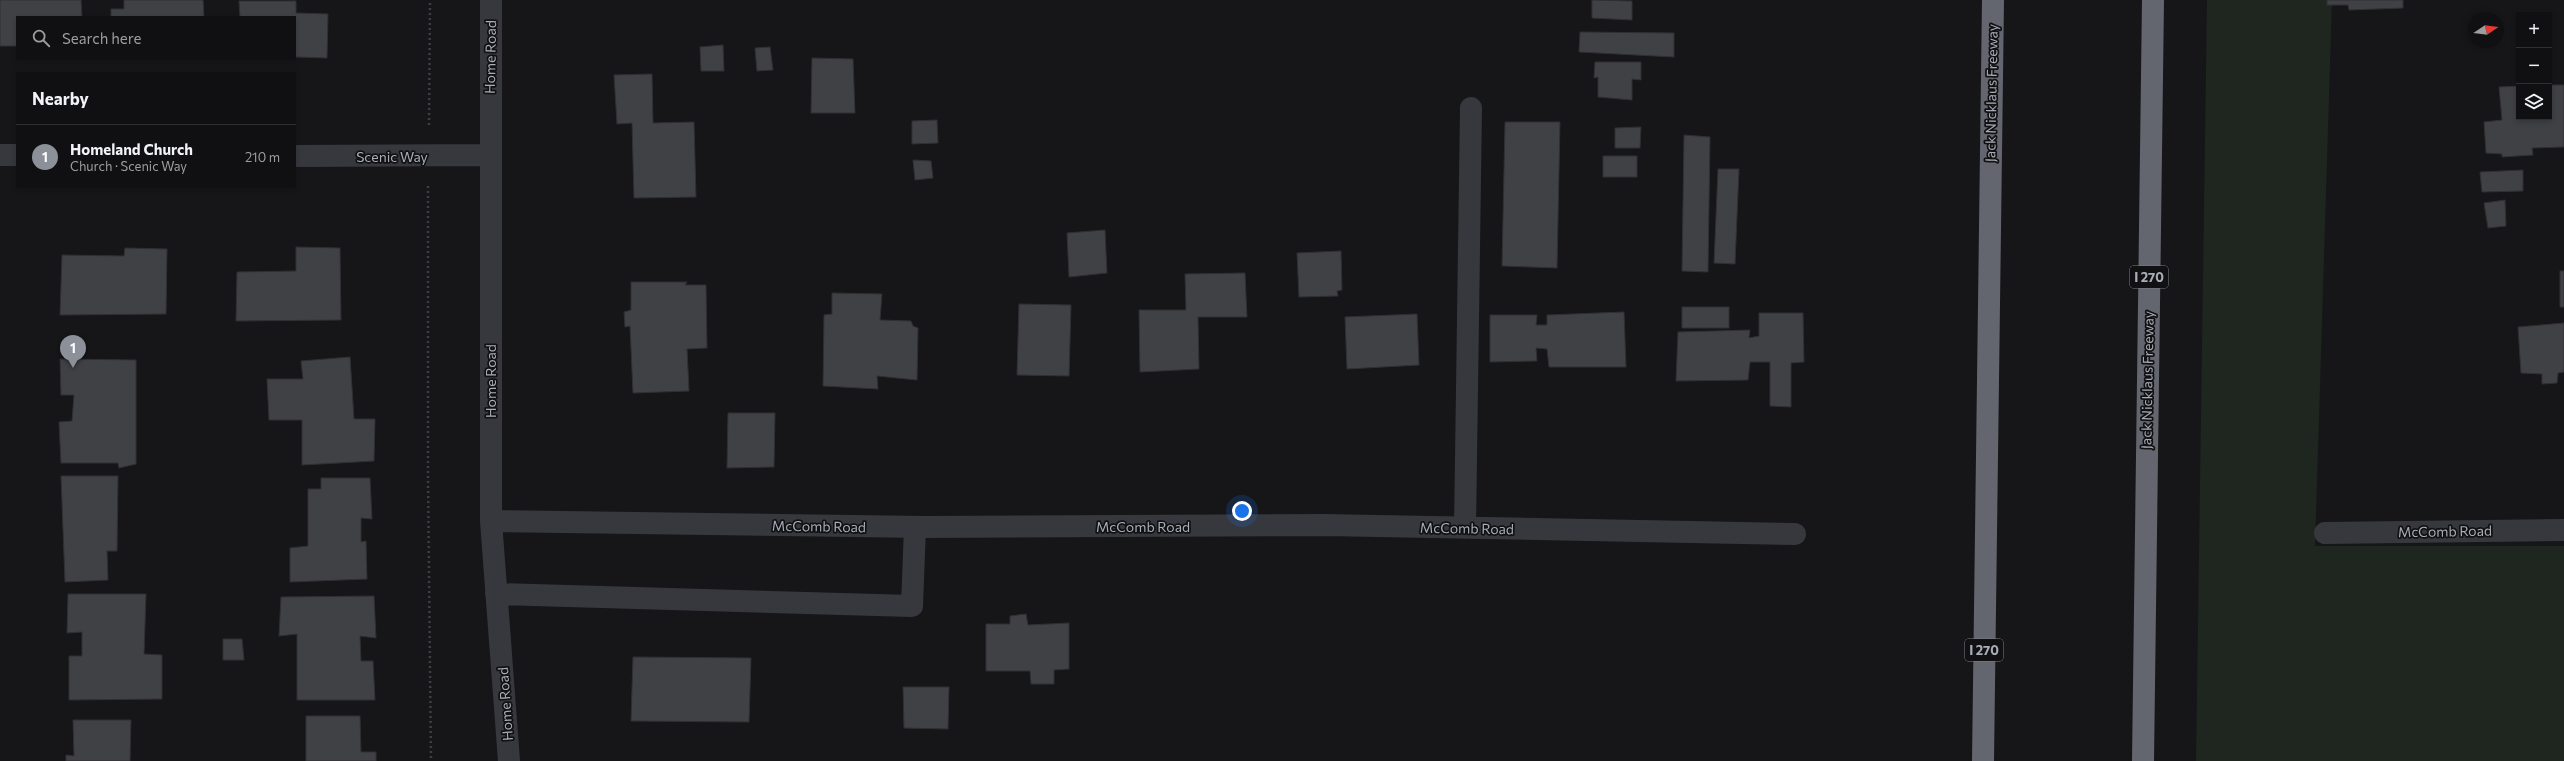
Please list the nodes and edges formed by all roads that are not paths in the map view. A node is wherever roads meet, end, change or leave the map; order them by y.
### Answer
1 (491, 0) edge
2 (1993, 0) edge
3 (2153, 0) edge
4 (1472, 108) dead end
5 (0, 155) edge
6 (489, 155) junction
7 (16, 156) edge
8 (296, 156) edge
9 (491, 521) junction
10 (915, 527) junction
11 (1465, 528) junction
12 (2564, 530) edge
13 (2325, 533) dead end
14 (1794, 534) dead end
15 (496, 594) junction
16 (509, 761) edge
17 (1983, 761) edge
18 (2143, 761) edge

1 - 6 street, Home Road
2 - 17 highway, Jack Nicklaus Freeway / I 270
3 - 18 highway, Jack Nicklaus Freeway / I 270
4 - 11 street
5 - 7 street
6 - 8 street, Scenic Way
6 - 9 street, Home Road
9 - 10 street, McComb Road
9 - 15 street, Home Road
10 - 11 street, McComb Road
10 - 15 street
11 - 14 street, McComb Road
12 - 13 street, McComb Road
15 - 16 street, Home Road

